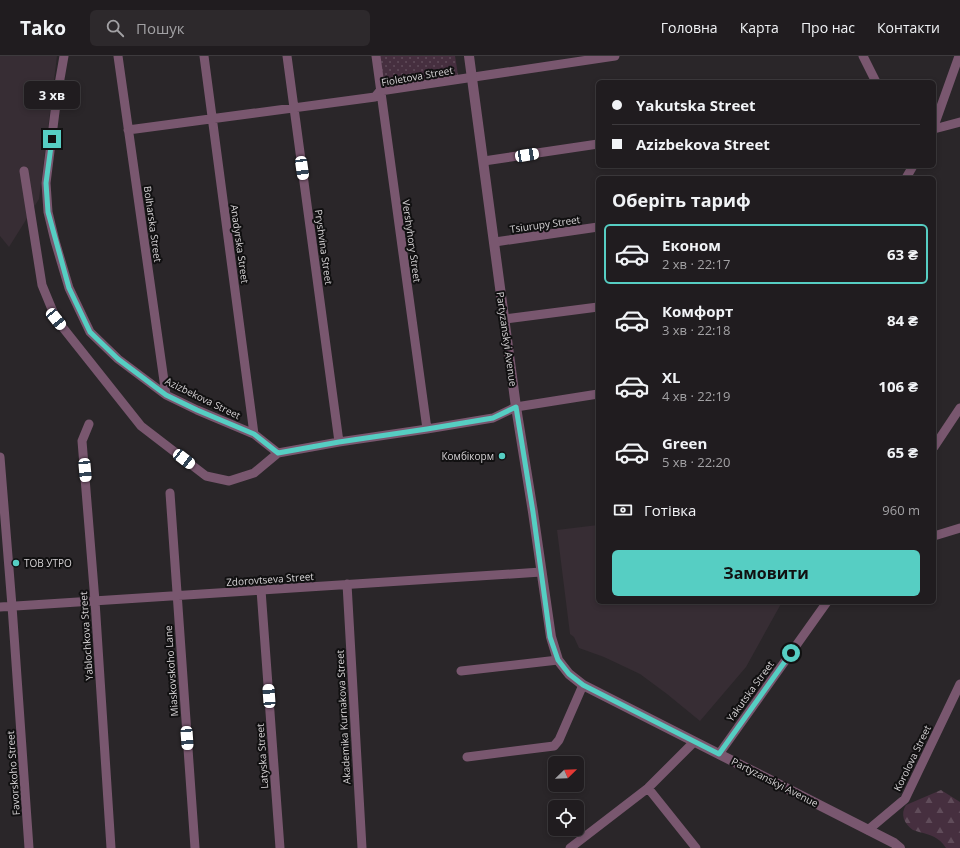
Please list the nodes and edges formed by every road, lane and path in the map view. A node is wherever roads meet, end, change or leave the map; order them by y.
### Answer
1 (64, 56) edge
2 (118, 56) edge
3 (204, 56) edge
4 (287, 56) edge
5 (376, 56) edge
6 (469, 56) edge
7 (615, 56) edge
8 (863, 56) edge
9 (959, 56) edge
10 (472, 78) junction
11 (872, 80) edge
12 (380, 91) junction
13 (294, 107) junction
14 (212, 118) junction
15 (936, 121) edge
16 (960, 122) edge
17 (936, 127) edge
18 (128, 130) junction
19 (596, 144) edge
20 (484, 161) junction
21 (24, 171) dead end
22 (596, 227) edge
23 (495, 242) junction
24 (596, 307) edge
25 (505, 319) junction
26 (596, 394) edge
27 (166, 395) junction
28 (516, 407) junction
29 (960, 408) edge
30 (89, 424) dead end
31 (427, 429) junction
32 (254, 434) junction
33 (339, 442) junction
34 (936, 444) edge
35 (278, 453) junction
36 (0, 457) edge
37 (170, 493) dead end
38 (960, 528) edge
39 (936, 535) edge
40 (541, 572) junction
41 (346, 584) junction
42 (261, 590) junction
43 (177, 597) junction
44 (95, 601) junction
45 (826, 604) edge
46 (12, 606) junction
47 (0, 607) edge
48 (558, 660) junction
49 (461, 671) dead end
50 (960, 684) edge
51 (583, 685) junction
52 (694, 742) junction
53 (719, 754) junction
54 (467, 757) dead end
55 (648, 788) junction
56 (868, 830) junction
57 (896, 846) edge
58 (29, 848) edge
59 (111, 848) edge
60 (195, 848) edge
61 (280, 848) edge
62 (362, 848) edge
63 (570, 848) edge
64 (696, 848) edge

1 - 27 street, Azizbekova Street
2 - 18 street, Bolharska Street
3 - 14 street, Anadyrska Street
4 - 13 street, Pryshvina Street
5 - 12 street, Vershyhory Street
6 - 10 street, Partyzanskyi Avenue
7 - 10 street, Fioletova Street
8 - 11 street
9 - 15 street
10 - 12 street, Fioletova Street
10 - 20 street, Partyzanskyi Avenue
12 - 13 street, Fioletova Street
12 - 31 street, Vershyhory Street
13 - 14 street, Fioletova Street
13 - 33 street, Pryshvina Street
14 - 18 street, Fioletova Street
14 - 32 street, Anadyrska Street
16 - 17 street
18 - 27 street, Bolharska Street
19 - 20 street
20 - 23 street, Partyzanskyi Avenue
21 - 35 street
22 - 23 street, Tsiurupy Street
23 - 25 street, Partyzanskyi Avenue
24 - 25 street
25 - 28 street, Partyzanskyi Avenue
26 - 28 street
27 - 32 street, Azizbekova Street
28 - 31 street
28 - 40 street, Partyzanskyi Avenue
29 - 34 street
30 - 44 street, Yablochkova Street
31 - 33 street
32 - 35 street, Azizbekova Street
33 - 35 street
36 - 46 street, Favorskoho Street
37 - 43 street, Miaskovskoho Lane
38 - 39 street
40 - 41 street, Zdorovtseva Street
40 - 48 street, Partyzanskyi Avenue
41 - 42 street, Zdorovtseva Street
41 - 62 street, Akademika Kurnakova Street
42 - 43 street, Zdorovtseva Street
42 - 61 street, Latyska Street
43 - 44 street, Zdorovtseva Street
43 - 60 street, Miaskovskoho Lane
44 - 46 street, Zdorovtseva Street
44 - 59 street, Yablochkova Street
45 - 53 street, Yakutska Street
46 - 47 street, Zdorovtseva Street
46 - 58 street, Favorskoho Street
48 - 49 street
48 - 51 street, Partyzanskyi Avenue
50 - 56 street, Korolova Street
51 - 52 street, Partyzanskyi Avenue
51 - 54 street
52 - 53 street, Partyzanskyi Avenue
52 - 55 street
53 - 56 street, Partyzanskyi Avenue
55 - 63 street
55 - 64 street
56 - 57 street, Partyzanskyi Avenue

